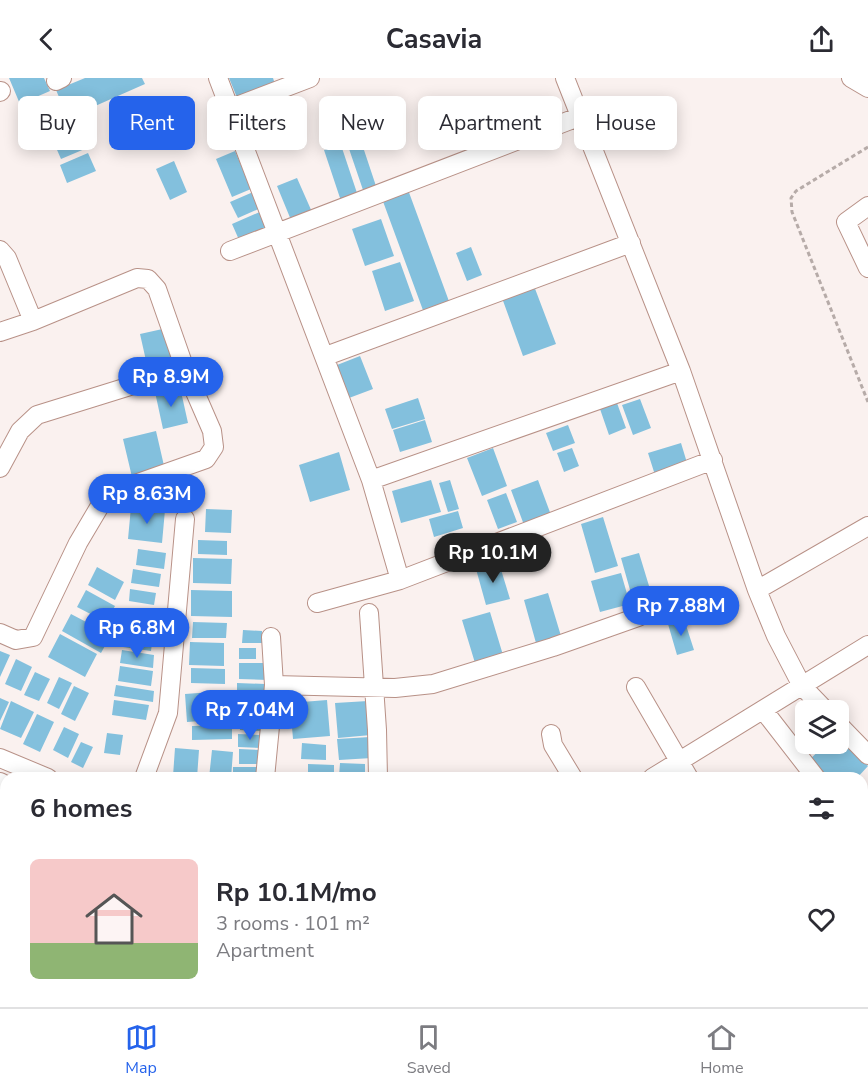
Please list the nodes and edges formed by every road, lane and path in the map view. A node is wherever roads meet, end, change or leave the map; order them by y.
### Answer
1 (218, 78) edge
2 (310, 78) edge
3 (564, 78) edge
4 (851, 78) edge
5 (868, 88) edge
6 (224, 96) edge
7 (262, 96) edge
8 (574, 100) edge
9 (574, 119) edge
10 (868, 147) edge
11 (244, 150) edge
12 (594, 150) edge
13 (868, 206) edge
14 (278, 234) junction
15 (631, 243) junction
16 (0, 250) edge
17 (230, 251) dead end
18 (868, 268) edge
19 (33, 321) junction
20 (0, 332) edge
21 (326, 356) junction
22 (185, 369) junction
23 (681, 370) junction
24 (868, 402) edge
25 (713, 460) junction
26 (0, 468) edge
27 (371, 480) junction
28 (185, 519) dead end
29 (868, 526) edge
30 (399, 580) junction
31 (757, 590) junction
32 (673, 598) dead end
33 (317, 603) dead end
34 (369, 613) dead end
35 (0, 633) edge
36 (271, 637) dead end
37 (868, 645) edge
38 (274, 686) junction
39 (802, 686) junction
40 (636, 687) dead end
41 (374, 688) junction
42 (815, 700) edge
43 (764, 711) junction
44 (551, 735) dead end
45 (849, 735) edge
46 (868, 755) edge
47 (0, 759) edge
48 (679, 762) junction
49 (33, 772) edge
50 (146, 772) edge
51 (266, 772) edge
52 (378, 772) edge
53 (569, 772) edge
54 (662, 772) edge
55 (685, 772) edge
56 (811, 772) edge

1 - 6 street
2 - 7 street
3 - 8 street
4 - 5 street
9 - 14 street
10 - 24 path
11 - 14 street
12 - 15 street
13 - 18 street
14 - 17 street
14 - 21 street
15 - 21 street
15 - 23 street
16 - 19 street
19 - 20 street
19 - 22 street
21 - 27 street
22 - 26 street
22 - 35 street
23 - 25 street
23 - 27 street
25 - 30 street
25 - 31 street
27 - 30 street
28 - 50 street
29 - 31 street
30 - 33 street
31 - 39 street
32 - 41 street
34 - 41 street
36 - 38 street
37 - 39 street
38 - 41 street
38 - 51 street
39 - 42 street
39 - 43 street
40 - 48 street
41 - 52 street
43 - 48 street
43 - 56 street
44 - 53 street
45 - 46 street
47 - 49 street
48 - 54 street
48 - 55 street

